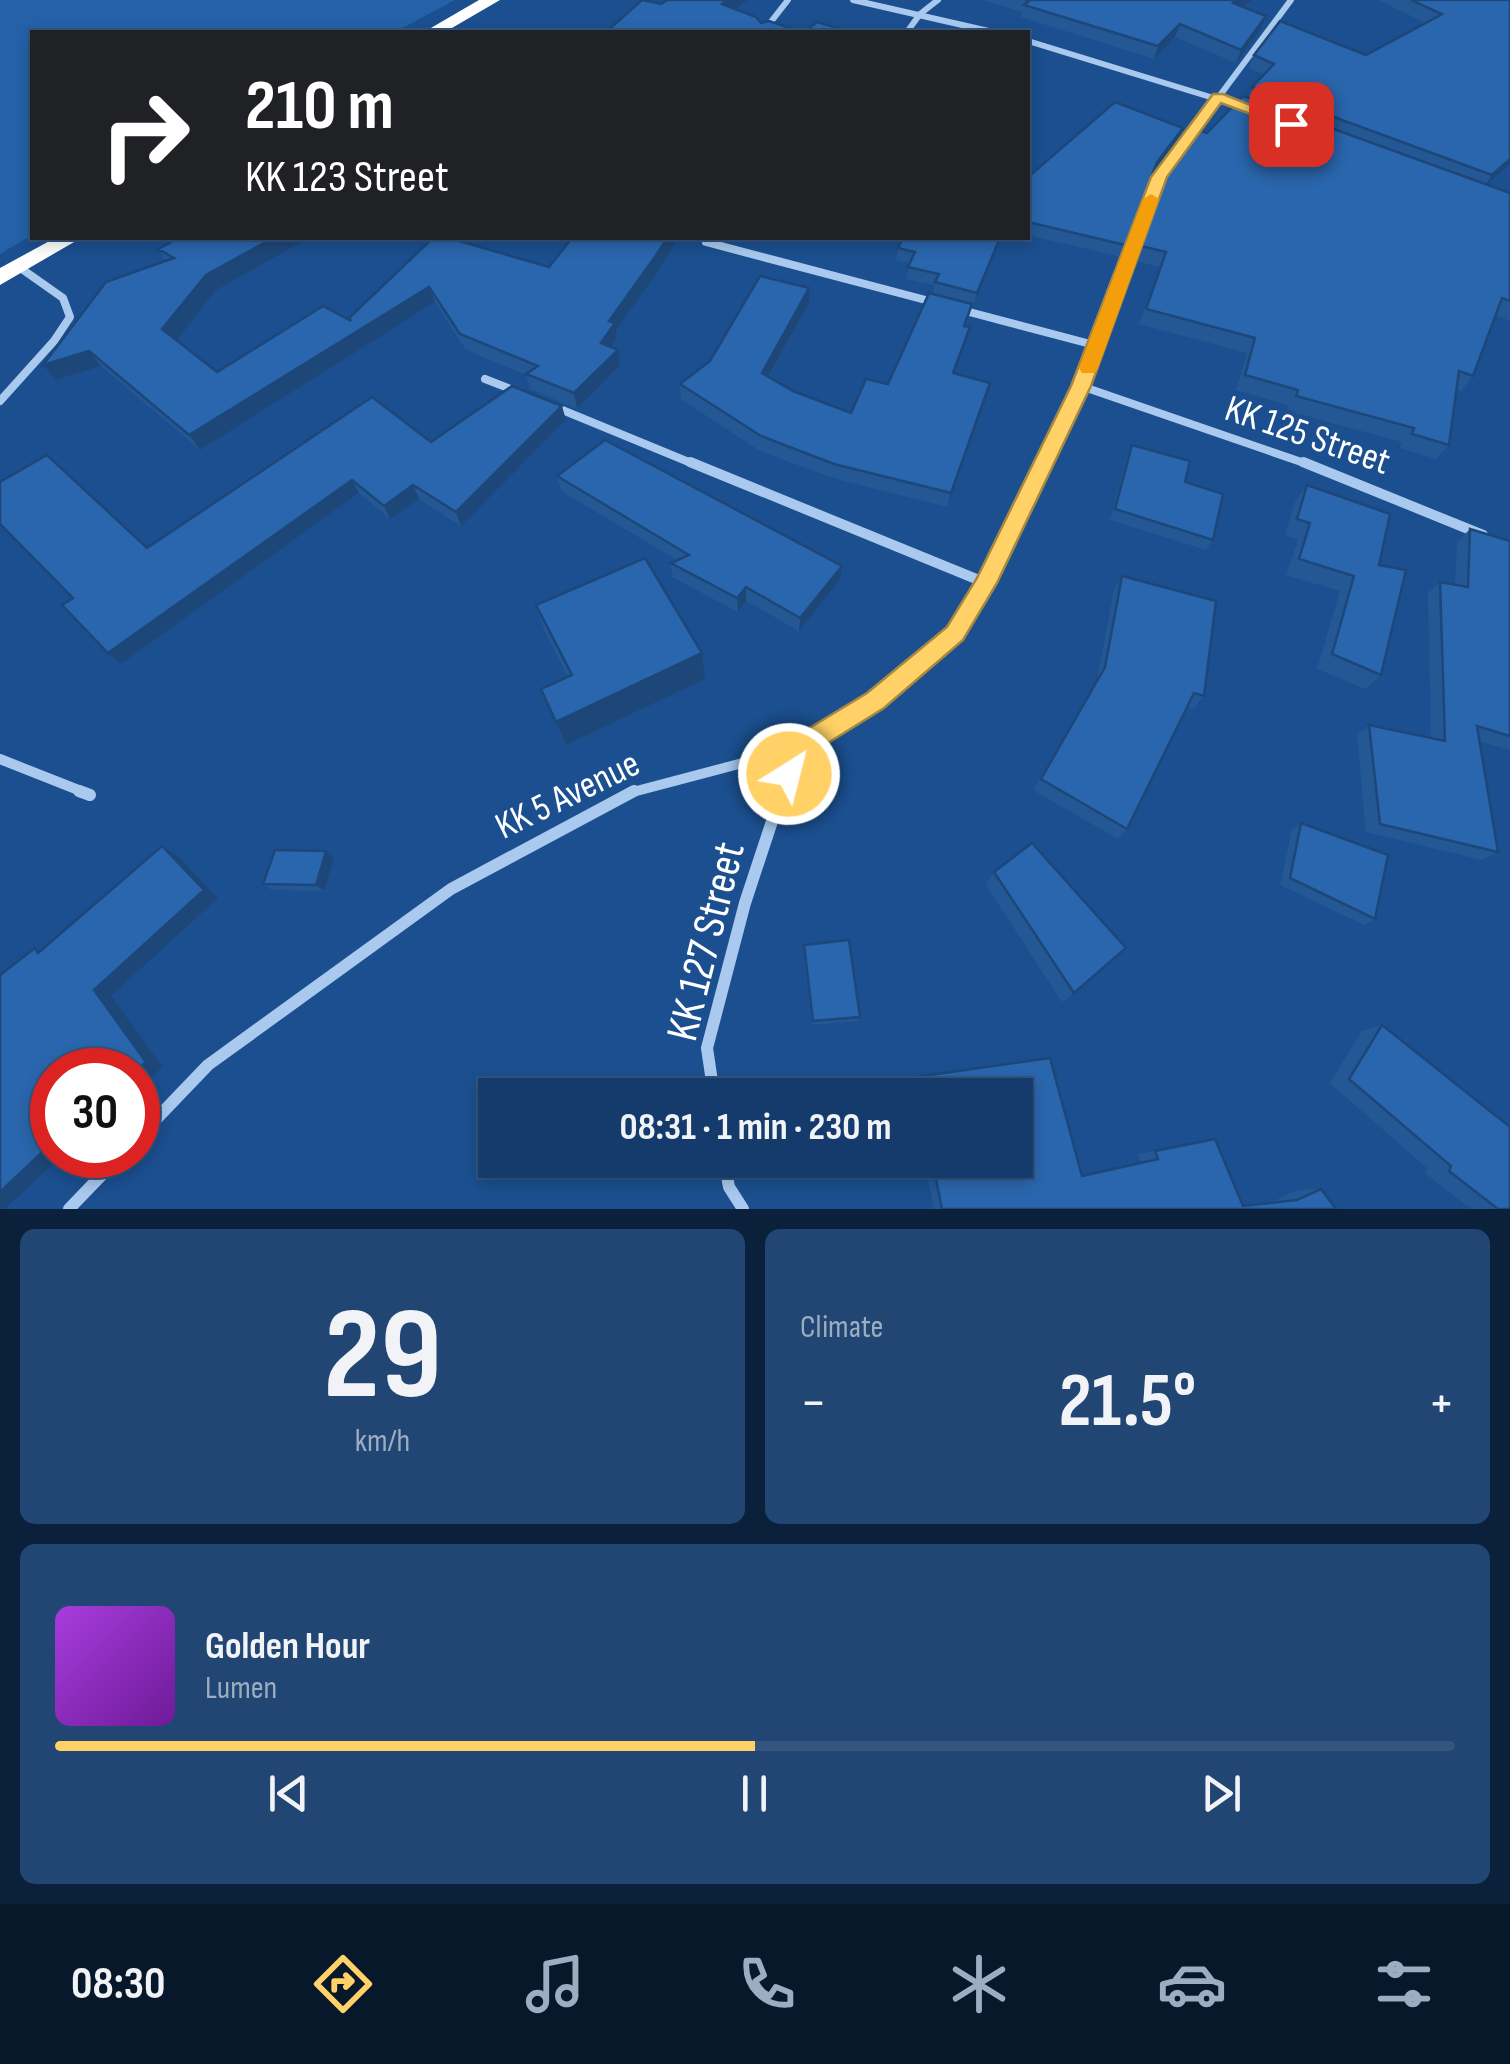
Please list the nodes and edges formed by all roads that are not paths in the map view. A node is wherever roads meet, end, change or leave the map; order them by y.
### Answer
1 (492, 0) edge
2 (788, 0) edge
3 (855, 0) edge
4 (938, 0) edge
5 (1290, 0) edge
6 (920, 14) junction
7 (438, 30) edge
8 (765, 30) edge
9 (908, 30) edge
10 (985, 30) edge
11 (1030, 42) edge
12 (1218, 97) junction
13 (1254, 111) edge
14 (66, 240) edge
15 (706, 242) dead end
16 (10, 272) edge
17 (1098, 346) junction
18 (485, 379) dead end
19 (1081, 386) junction
20 (0, 401) edge
21 (1493, 540) edge
22 (986, 583) junction
23 (796, 749) junction
24 (0, 759) edge
25 (90, 795) dead end
26 (711, 1078) edge
27 (160, 1115) edge
28 (99, 1178) edge
29 (727, 1178) edge
30 (69, 1209) edge
31 (742, 1209) edge

1 - 7 highway
2 - 8 street
3 - 6 street
4 - 6 street
5 - 12 street, KK 5 Avenue
6 - 9 street
6 - 10 street
11 - 12 street
12 - 13 street
12 - 17 street, KK 5 Avenue
14 - 16 highway
15 - 17 street
16 - 20 street
17 - 19 street, KK 5 Avenue
18 - 22 street
19 - 21 street, KK 125 Street
19 - 22 street, KK 5 Avenue
22 - 23 street, KK 5 Avenue
23 - 26 street, KK 127 Street
23 - 27 street, KK 5 Avenue
24 - 25 street
28 - 30 street
29 - 31 street

